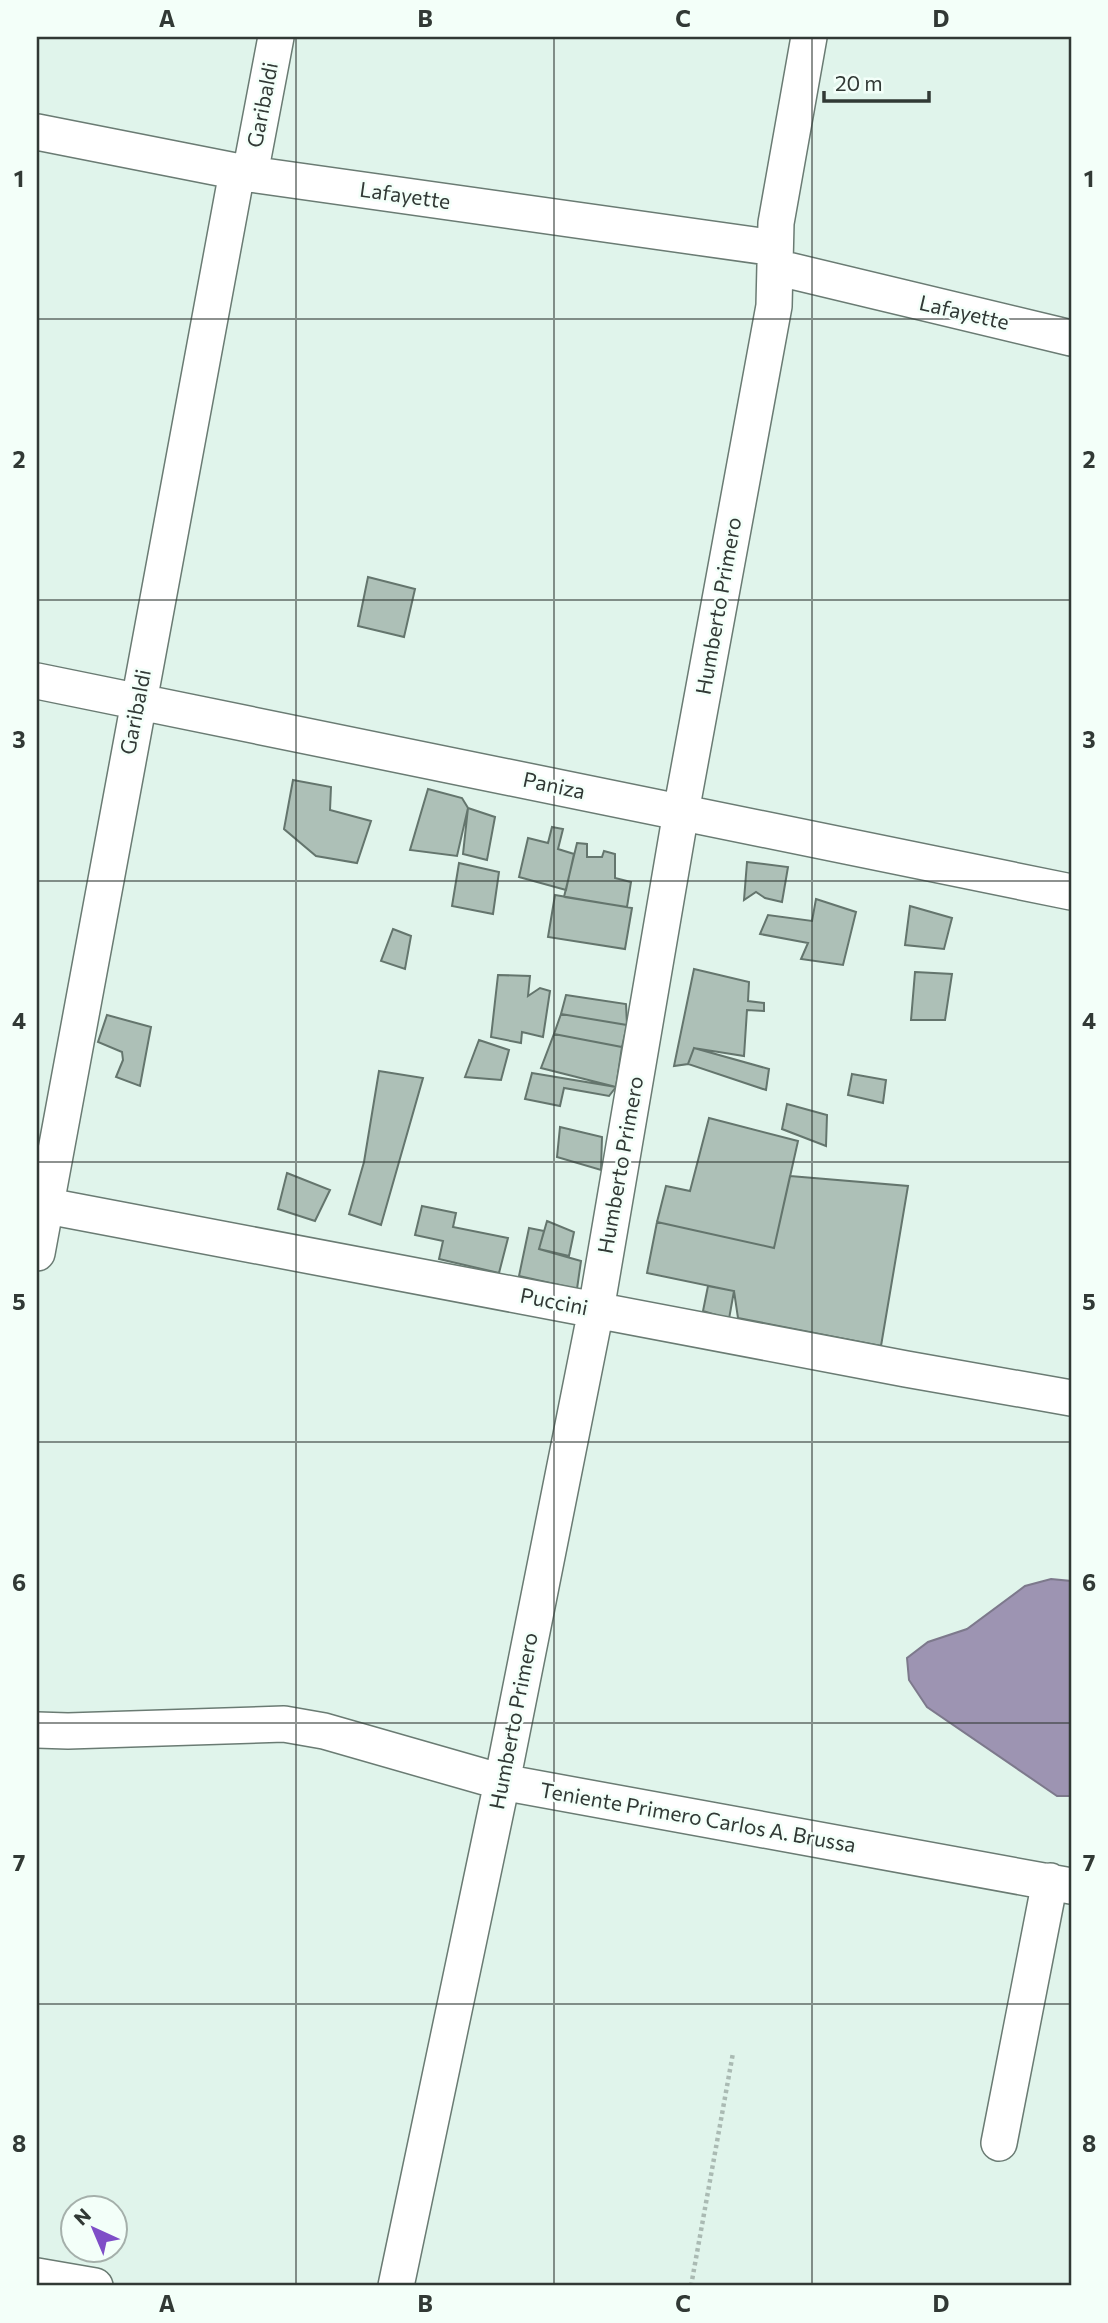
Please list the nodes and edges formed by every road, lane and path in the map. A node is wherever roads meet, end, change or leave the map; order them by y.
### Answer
1 (276, 37) edge
2 (808, 37) edge
3 (37, 132) edge
4 (244, 173) junction
5 (775, 258) junction
6 (1071, 338) edge
7 (37, 681) edge
8 (139, 700) junction
9 (681, 812) junction
10 (1071, 892) edge
11 (41, 1205) edge
12 (37, 1253) edge
13 (596, 1310) junction
14 (1071, 1398) edge
15 (37, 1730) edge
16 (502, 1782) junction
17 (1061, 1883) edge
18 (733, 2053) dead end
19 (999, 2143) dead end
20 (37, 2276) edge
21 (95, 2286) edge
22 (396, 2286) edge
23 (691, 2286) edge

1 - 4 street, Garibaldi
2 - 5 street, Humberto Primero
3 - 4 street, Lafayette
4 - 5 street, Lafayette
4 - 8 street, Garibaldi
5 - 6 street, Lafayette
5 - 9 street, Humberto Primero
7 - 8 street, Paniza
8 - 9 street, Paniza
8 - 11 street, Garibaldi
9 - 10 street, Paniza
9 - 13 street, Humberto Primero
11 - 12 street, Garibaldi
11 - 13 street, Puccini
13 - 14 street, Puccini
13 - 16 street, Humberto Primero
15 - 16 street, Teniente Primero Carlos A. Brussa
16 - 17 street, Teniente Primero Carlos A. Brussa
16 - 22 street, Humberto Primero
17 - 19 street
18 - 23 path
20 - 21 street

